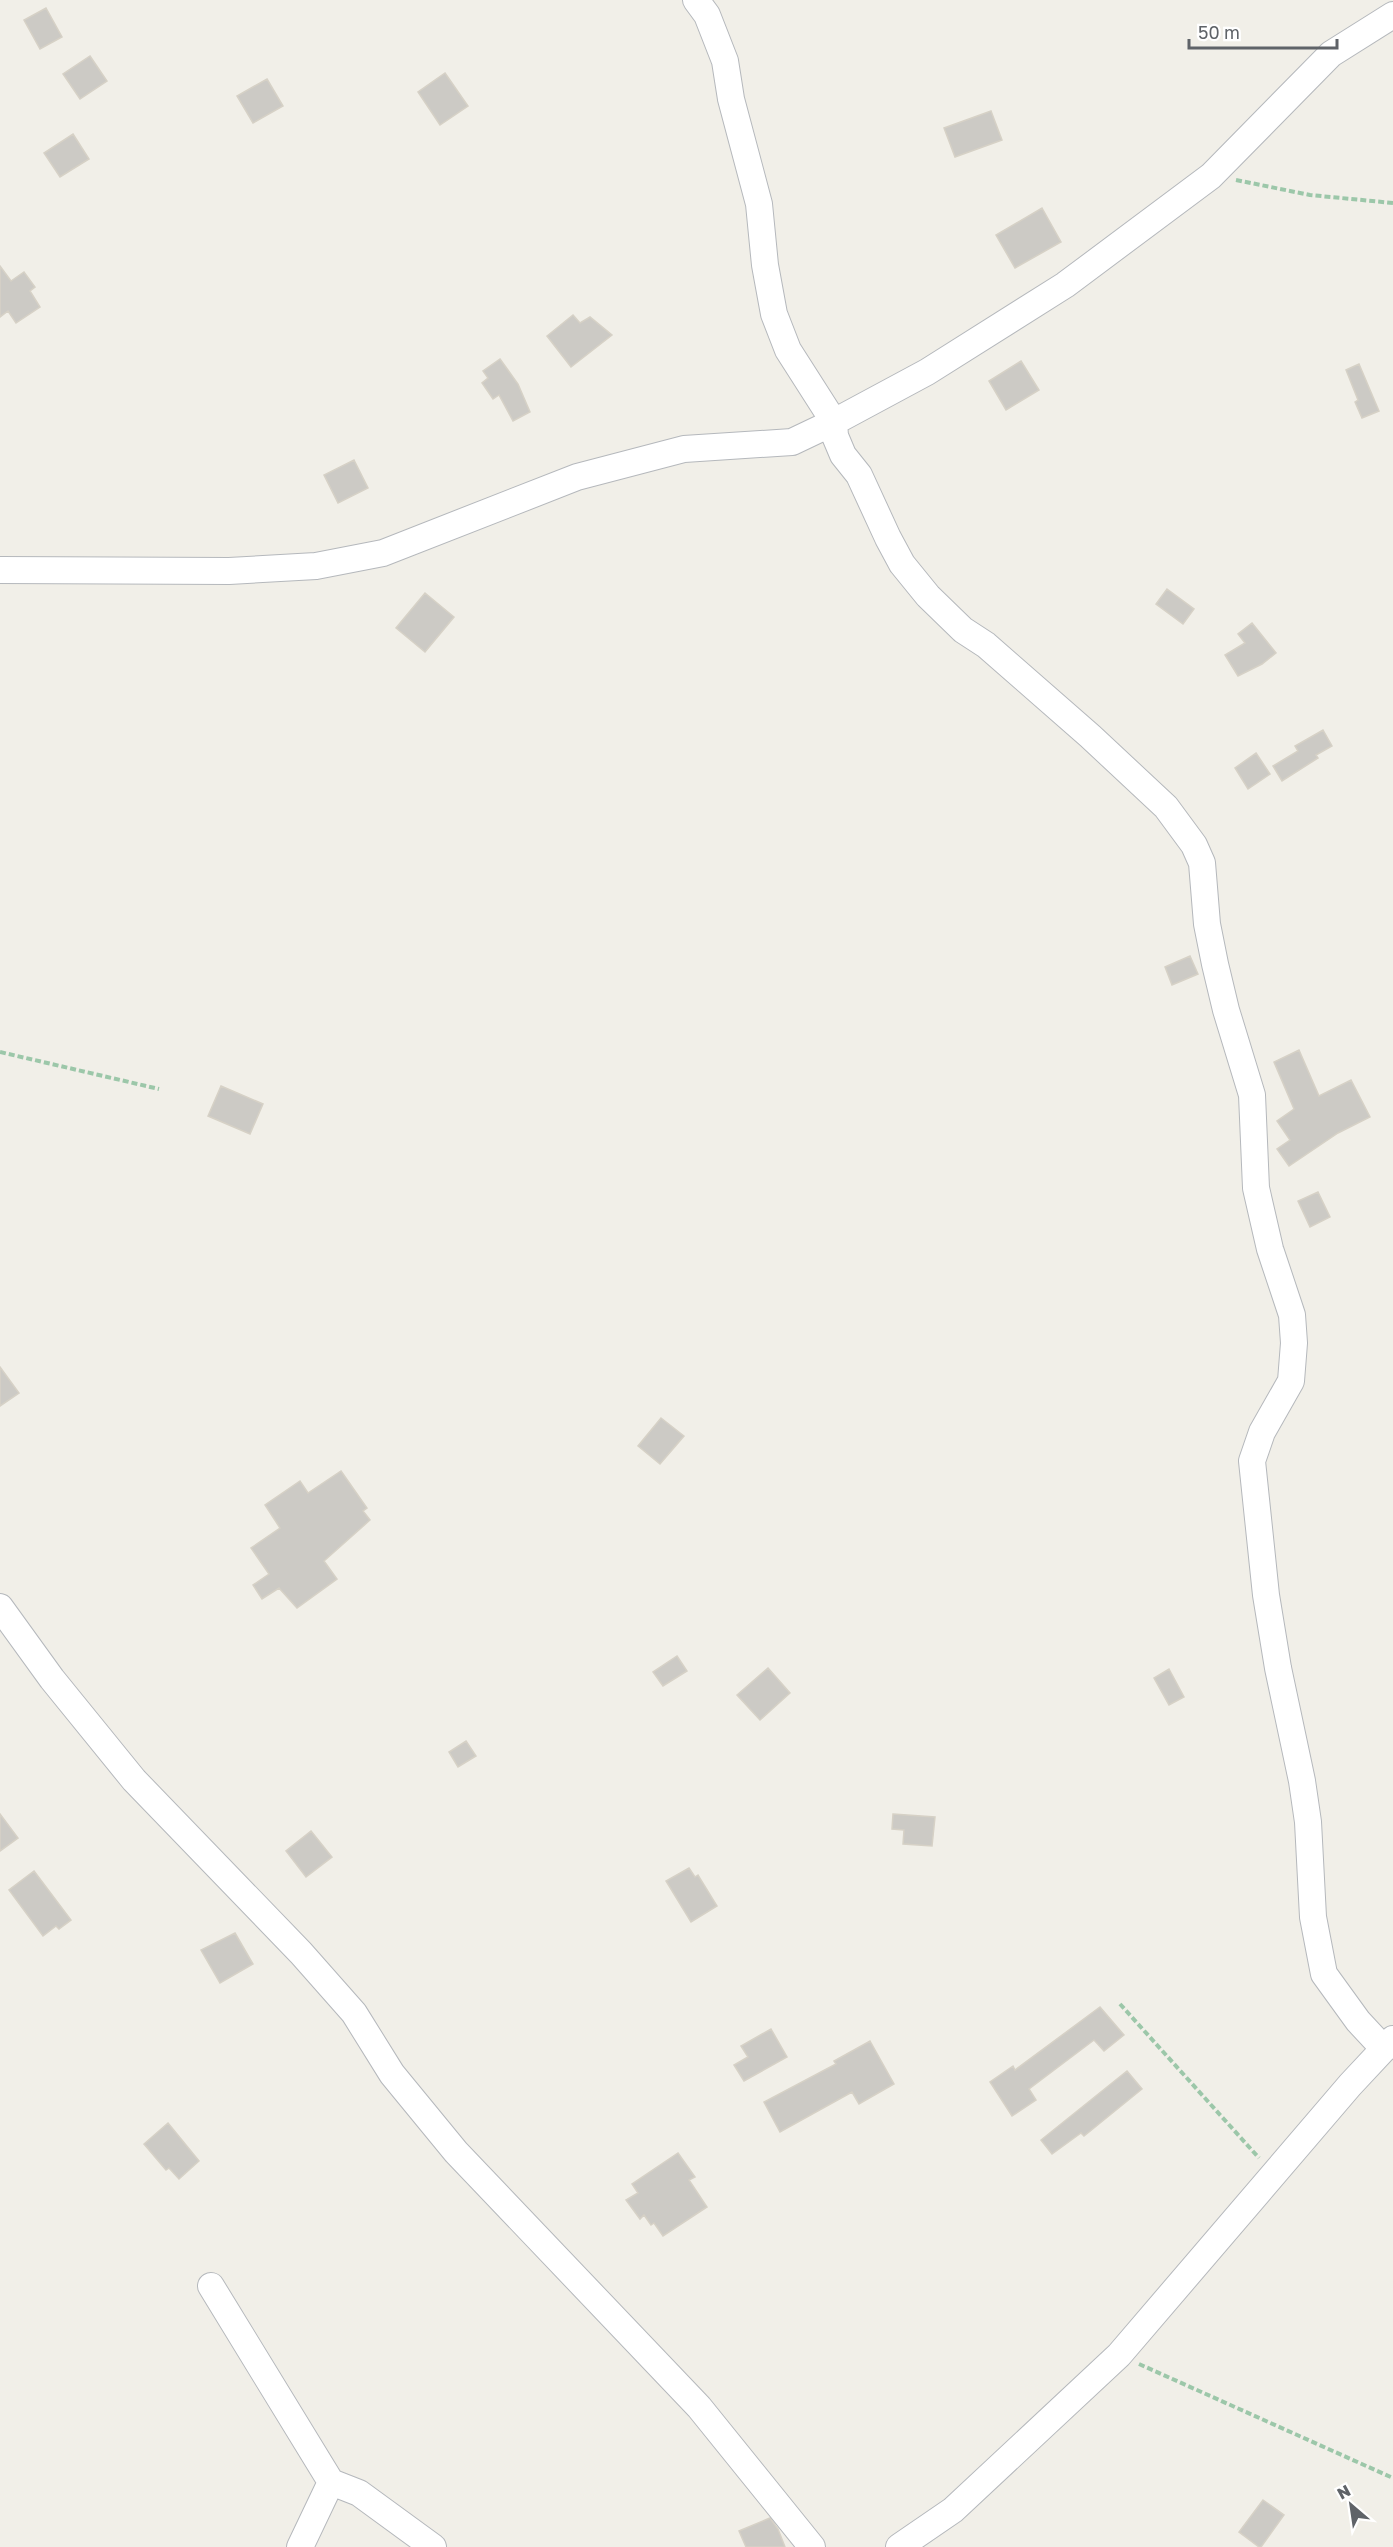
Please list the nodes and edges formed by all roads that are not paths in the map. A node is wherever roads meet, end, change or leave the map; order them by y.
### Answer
1 (696, 0) edge
2 (1393, 15) edge
3 (834, 422) junction
4 (0, 570) edge
5 (0, 1607) edge
6 (1388, 2044) edge
7 (211, 2286) dead end
8 (331, 2482) junction
9 (300, 2547) edge
10 (433, 2547) edge
11 (812, 2547) edge
12 (899, 2547) edge

1 - 3 street
2 - 3 street
3 - 4 street
3 - 6 street
5 - 11 street
6 - 12 street
7 - 8 street
8 - 9 street
8 - 10 street

